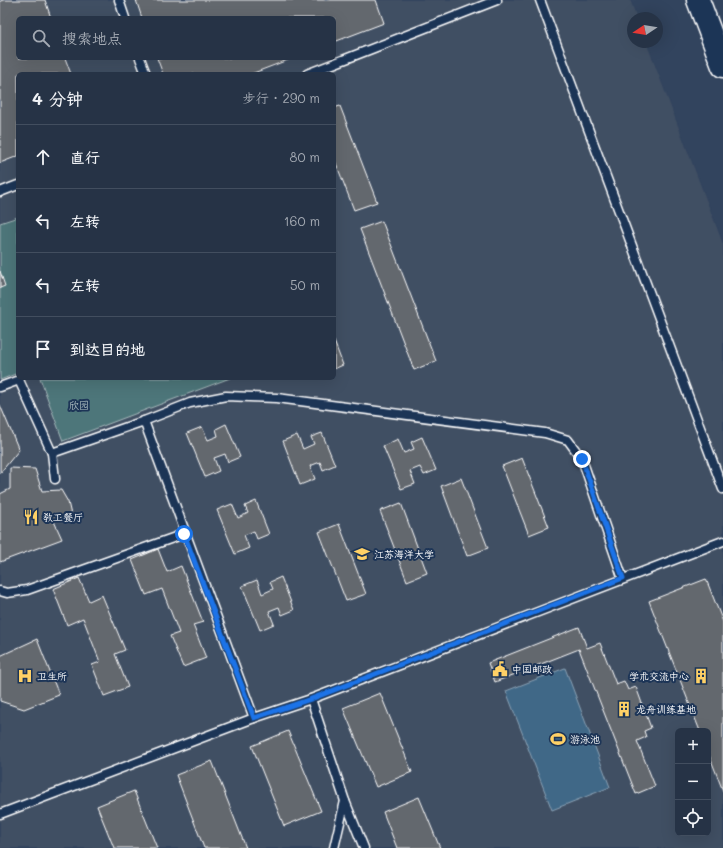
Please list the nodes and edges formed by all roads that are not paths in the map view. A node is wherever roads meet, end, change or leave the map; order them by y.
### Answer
1 (119, 0) edge
2 (497, 0) edge
3 (540, 0) edge
4 (698, 0) edge
5 (124, 16) edge
6 (141, 60) edge
7 (723, 66) edge
8 (145, 72) edge
9 (312, 72) edge
10 (16, 186) edge
11 (0, 192) edge
12 (0, 387) edge
13 (144, 421) junction
14 (52, 453) junction
15 (55, 479) dead end
16 (723, 489) edge
17 (184, 534) junction
18 (723, 541) edge
19 (623, 578) junction
20 (0, 591) edge
21 (311, 699) junction
22 (254, 718) junction
23 (345, 801) junction
24 (0, 814) edge
25 (334, 848) edge
26 (364, 848) edge

1 - 5 lane
2 - 9 lane
3 - 16 lane
4 - 7 main road
6 - 8 lane
10 - 11 lane
12 - 14 lane
13 - 14 lane
13 - 17 lane
13 - 19 lane
14 - 15 lane
17 - 20 lane
17 - 22 lane
18 - 19 lane
19 - 21 lane
21 - 22 lane
21 - 23 lane
22 - 24 lane
23 - 25 lane
23 - 26 lane

